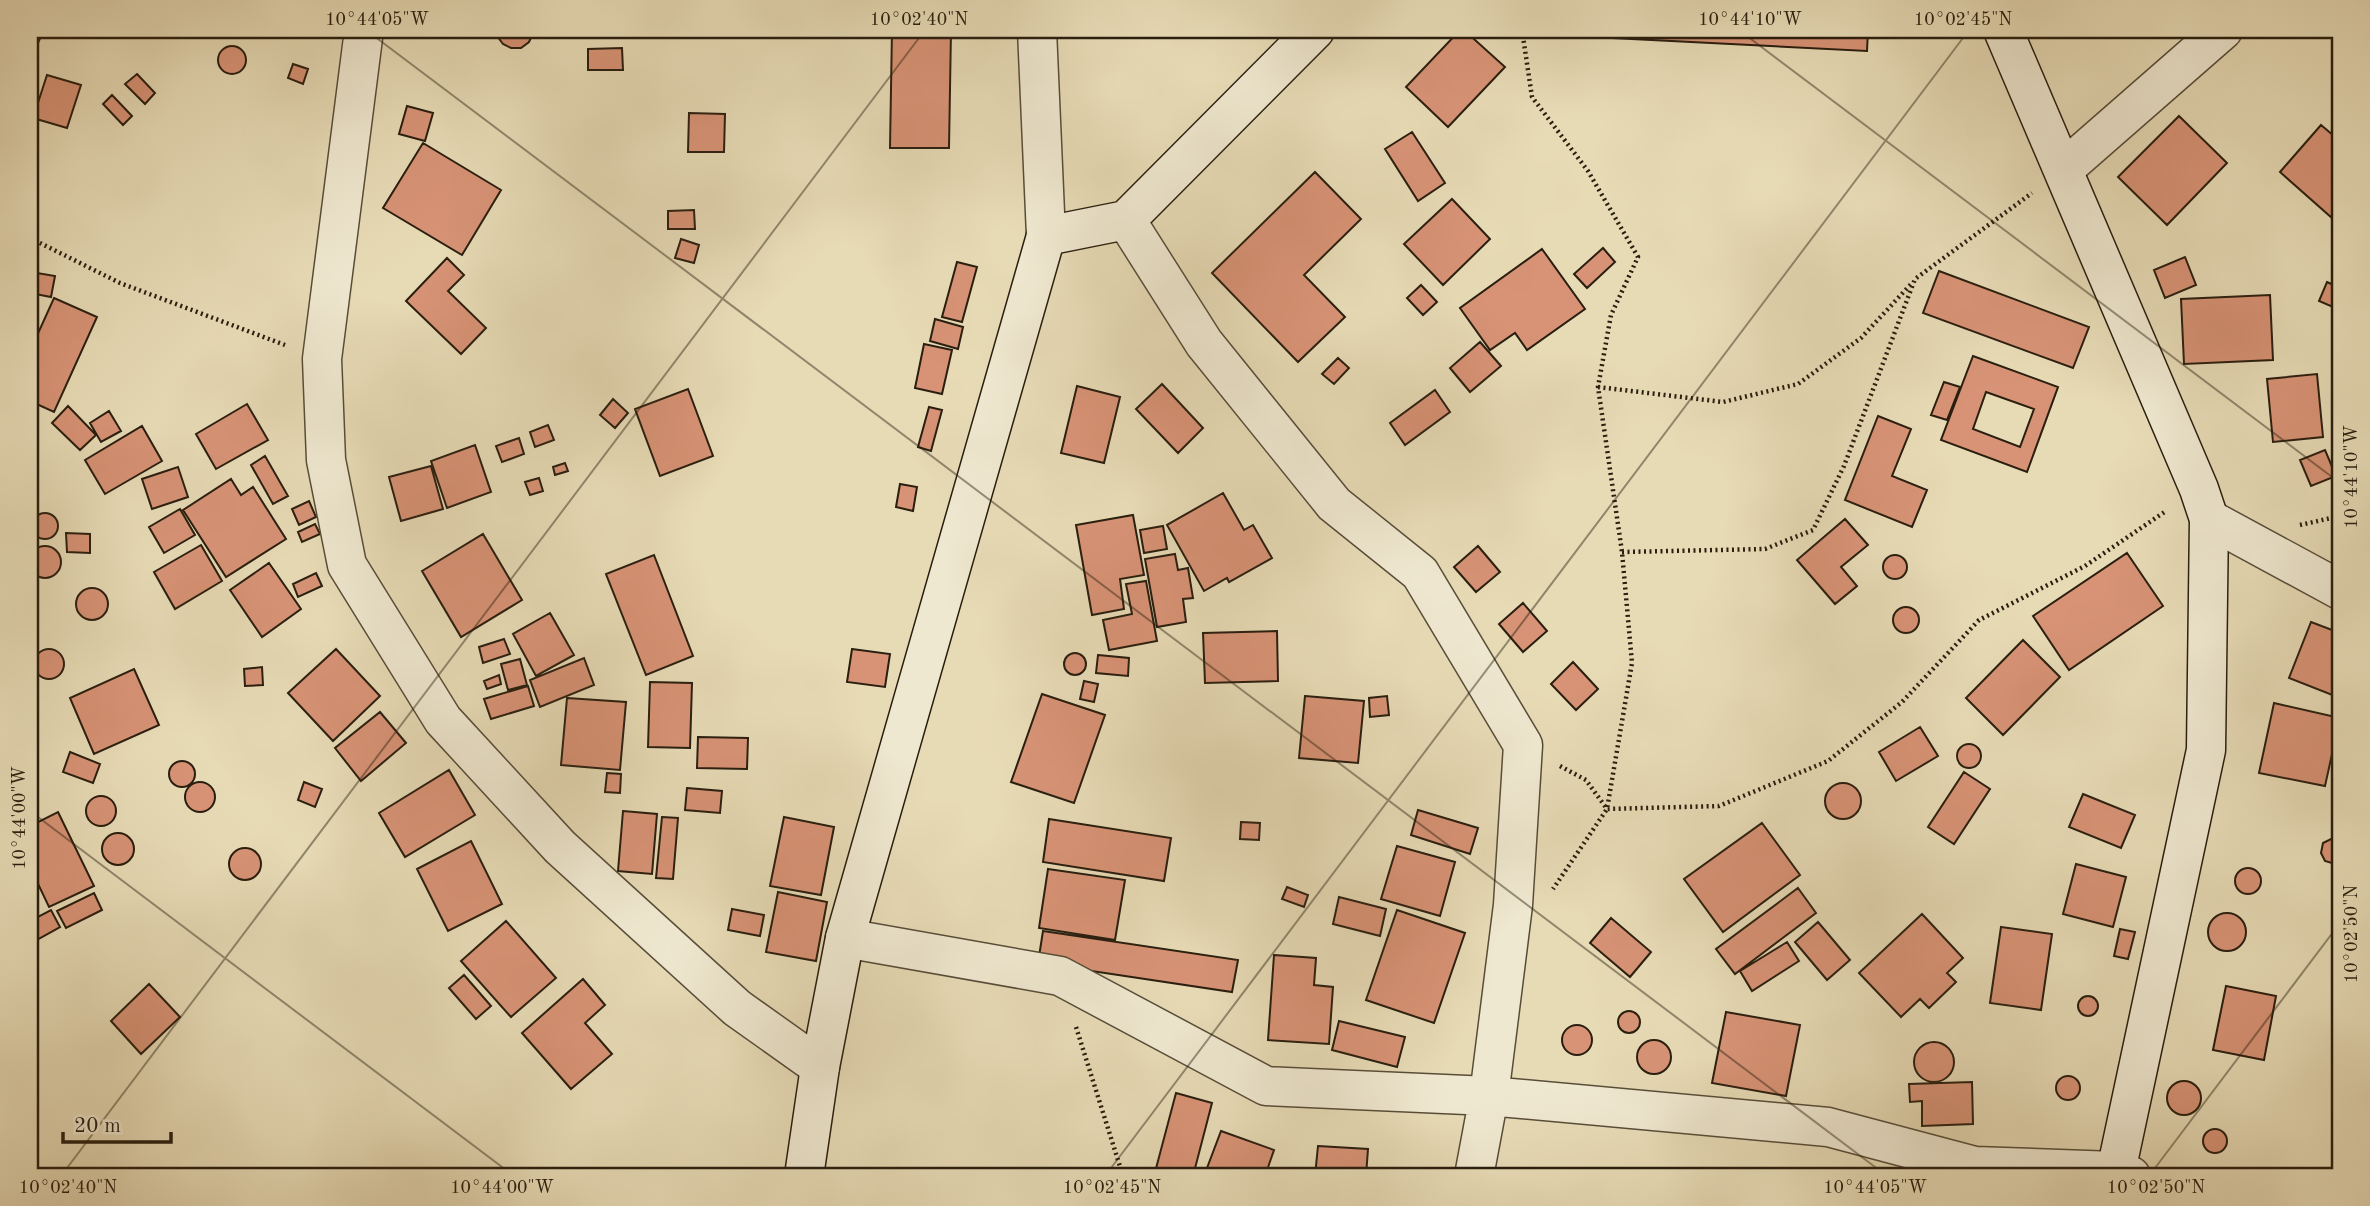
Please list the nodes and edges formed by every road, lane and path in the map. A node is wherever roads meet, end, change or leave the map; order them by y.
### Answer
1 (364, 30) edge
2 (1037, 30) edge
3 (1315, 30) edge
4 (1522, 30) edge
5 (2003, 30) edge
6 (2223, 30) edge
7 (2064, 169) junction
8 (1126, 220) junction
9 (1046, 236) junction
10 (30, 238) edge
11 (1915, 279) junction
12 (322, 359) junction
13 (1598, 387) junction
14 (2204, 504) junction
15 (1622, 552) junction
16 (2340, 590) edge
17 (1523, 745) junction
18 (1607, 809) junction
19 (1513, 905) junction
20 (845, 938) junction
21 (1060, 976) junction
22 (820, 1067) junction
23 (1489, 1096) junction
24 (2120, 1174) edge
25 (804, 1176) edge
26 (1123, 1176) edge
27 (1474, 1176) edge

1 - 12 street
2 - 9 street
3 - 8 street
4 - 13 path
5 - 7 street
6 - 7 street
7 - 11 path
7 - 14 street
8 - 9 street
8 - 17 street
9 - 20 street
10 - 12 path
11 - 13 path
11 - 15 path
12 - 22 street
13 - 15 path
14 - 16 street
14 - 18 path
14 - 24 street
15 - 18 path
17 - 18 path
17 - 19 street
18 - 19 path
19 - 23 street
20 - 21 street
20 - 22 street
21 - 23 street
21 - 26 path
22 - 25 street
23 - 24 street
23 - 27 street

